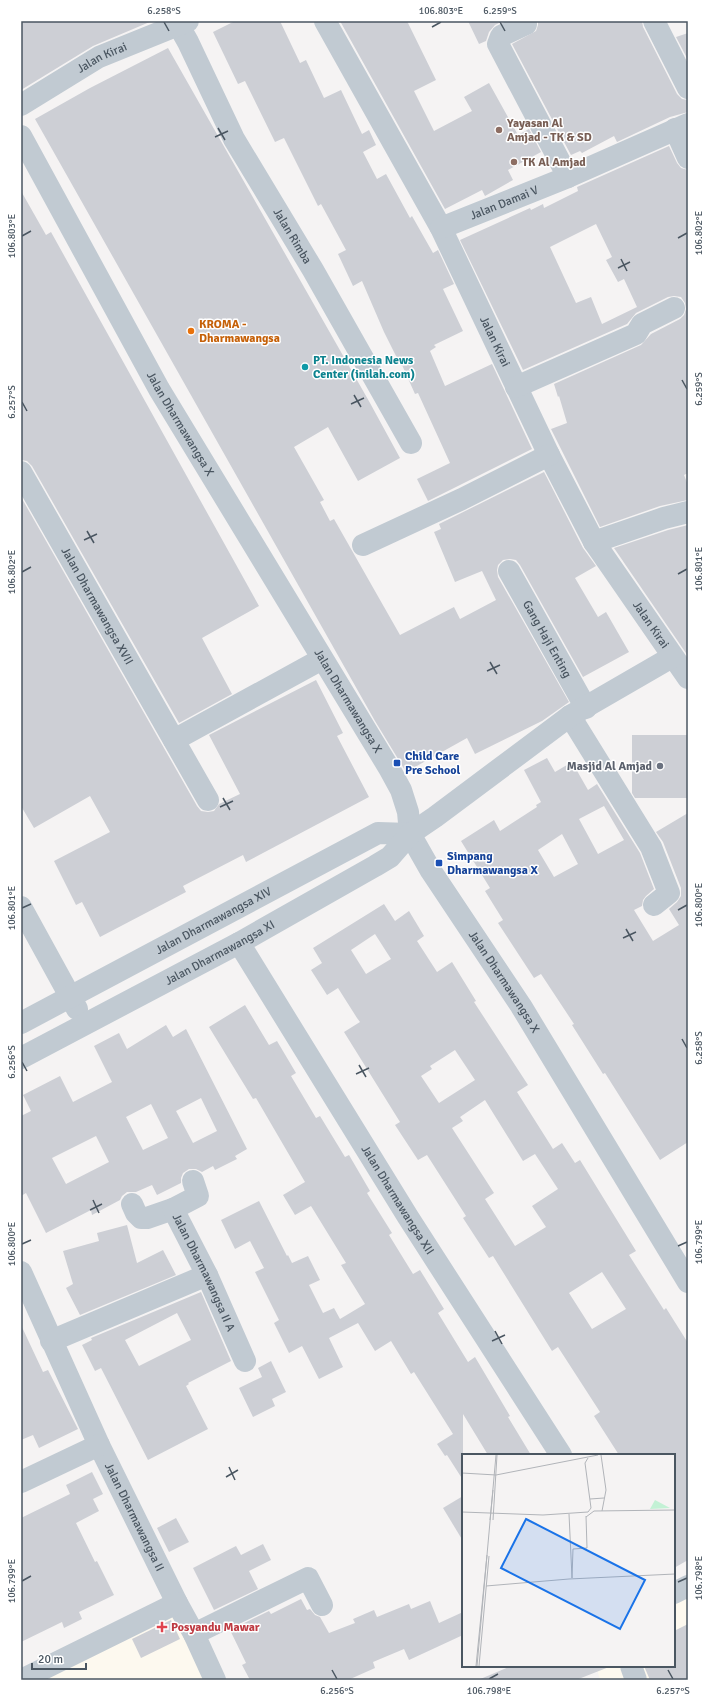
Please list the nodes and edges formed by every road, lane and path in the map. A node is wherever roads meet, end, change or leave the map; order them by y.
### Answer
1 (325, 21) edge
2 (654, 21) edge
3 (184, 23) edge
4 (526, 24) dead end
5 (688, 88) edge
6 (21, 104) edge
7 (682, 126) edge
8 (21, 136) edge
9 (688, 158) edge
10 (568, 177) junction
11 (441, 228) junction
12 (674, 308) dead end
13 (516, 387) junction
14 (411, 443) dead end
15 (549, 455) junction
16 (21, 472) edge
17 (688, 512) edge
18 (594, 542) junction
19 (363, 545) dead end
20 (508, 571) dead end
21 (672, 657) junction
22 (322, 659) junction
23 (688, 678) edge
24 (578, 712) junction
25 (174, 740) junction
26 (208, 800) dead end
27 (410, 834) junction
28 (654, 904) dead end
29 (21, 907) edge
30 (240, 942) junction
31 (69, 996) junction
32 (21, 1023) edge
33 (84, 1024) junction
34 (21, 1058) edge
35 (193, 1181) dead end
36 (132, 1204) dead end
37 (173, 1209) junction
38 (21, 1272) edge
39 (207, 1275) junction
40 (688, 1282) edge
41 (51, 1341) junction
42 (245, 1361) dead end
43 (99, 1445) junction
44 (560, 1454) edge
45 (21, 1482) edge
46 (177, 1603) junction
47 (322, 1605) dead end
48 (194, 1634) junction
49 (631, 1667) edge
50 (21, 1680) edge
51 (215, 1680) edge
52 (636, 1680) edge

1 - 11 street, Jalan Kirai
2 - 5 street
3 - 6 street, Jalan Kirai
3 - 14 street, Jalan Rimba
4 - 10 street
7 - 9 street
7 - 10 street, Jalan Damai V
8 - 22 street, Jalan Dharmawangsa X
10 - 11 street, Jalan Damai V
11 - 13 street, Jalan Kirai
12 - 13 street
13 - 15 street, Jalan Kirai
15 - 18 street, Jalan Kirai
15 - 19 street
16 - 25 street, Jalan Dharmawangsa XVII
17 - 18 street
18 - 21 street, Jalan Kirai
20 - 24 street, Gang Haji Enting
21 - 23 street, Jalan Kirai
21 - 24 street, Jalan Kirai
22 - 25 street
22 - 27 street, Jalan Dharmawangsa X
24 - 27 street, Jalan Kirai
24 - 28 street, Gang Haji Enting
25 - 26 street, Jalan Dharmawangsa XVII
27 - 30 street, Jalan Dharmawangsa XI
27 - 31 street, Jalan Dharmawangsa XIV
27 - 40 street, Jalan Dharmawangsa X
29 - 31 street
30 - 33 street, Jalan Dharmawangsa XI
30 - 44 street, Jalan Dharmawangsa XII
31 - 32 street, Jalan Dharmawangsa XIV
31 - 33 street
33 - 34 street, Jalan Dharmawangsa XI
35 - 37 street
36 - 37 street, Jalan Dharmawangsa II A
37 - 39 street, Jalan Dharmawangsa II A
38 - 41 street, Jalan Dharmawangsa II
39 - 41 street
39 - 42 street, Jalan Dharmawangsa II A
41 - 43 street, Jalan Dharmawangsa II
43 - 45 street
43 - 46 street, Jalan Dharmawangsa II
46 - 48 street, Jalan Dharmawangsa II
46 - 50 street
47 - 48 street
48 - 51 street, Jalan Dharmawangsa II
49 - 52 street

